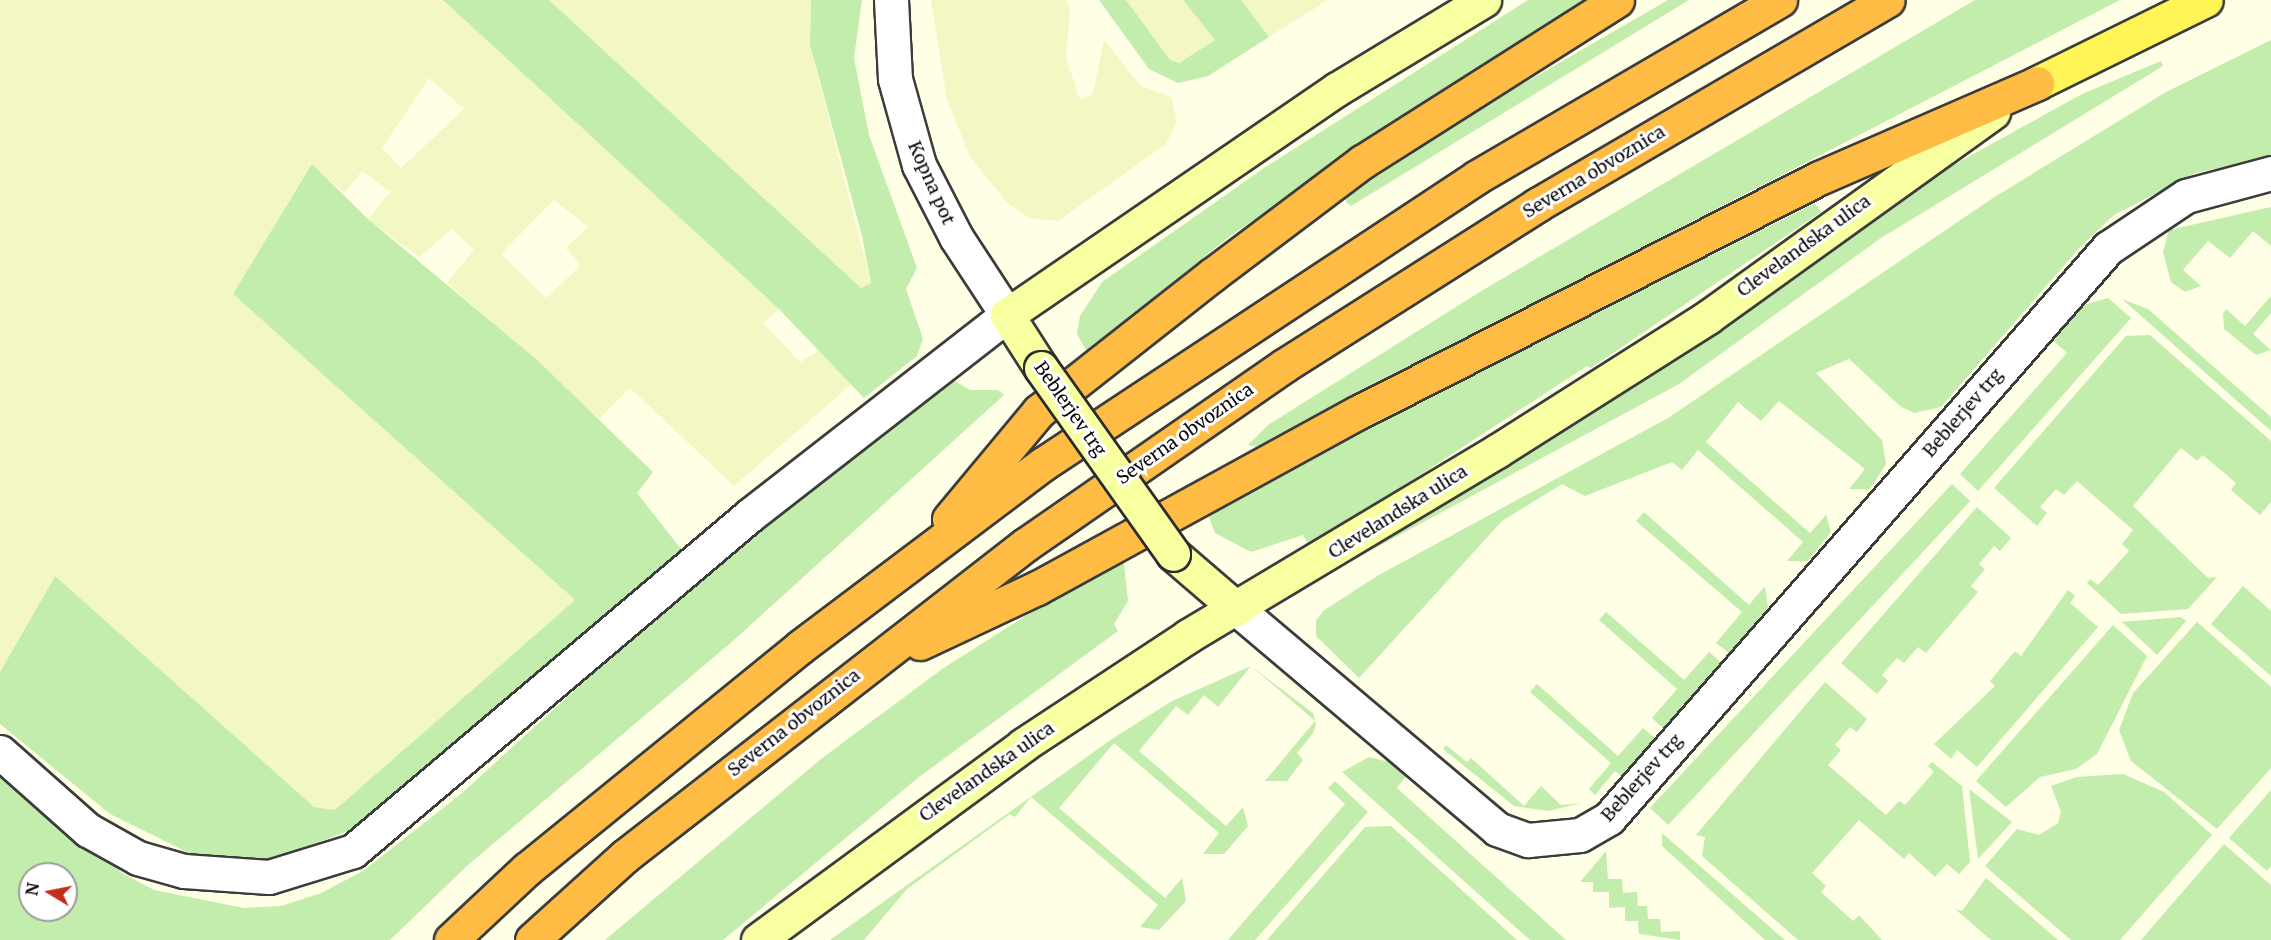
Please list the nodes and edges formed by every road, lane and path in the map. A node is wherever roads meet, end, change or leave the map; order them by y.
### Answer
1 (891, 0) edge
2 (1484, 0) edge
3 (1617, 0) edge
4 (1780, 0) edge
5 (1888, 0) edge
6 (2206, 0) edge
7 (2037, 83) junction
8 (2271, 174) edge
9 (1007, 315) junction
10 (911, 564) junction
11 (1237, 609) junction
12 (861, 670) junction
13 (0, 752) edge
14 (451, 940) edge
15 (532, 940) edge
16 (758, 940) edge

1 - 9 street, Kopna pot
2 - 9 street
3 - 10 highway
4 - 10 highway
5 - 12 highway, Severna obvoznica
6 - 7 main road
7 - 11 street, Clevelandska ulica
7 - 12 highway
8 - 11 street, Beblerjev trg
9 - 11 street, Beblerjev trg, bridge
9 - 13 street
10 - 14 highway
11 - 16 street, Clevelandska ulica
12 - 15 highway, Severna obvoznica

